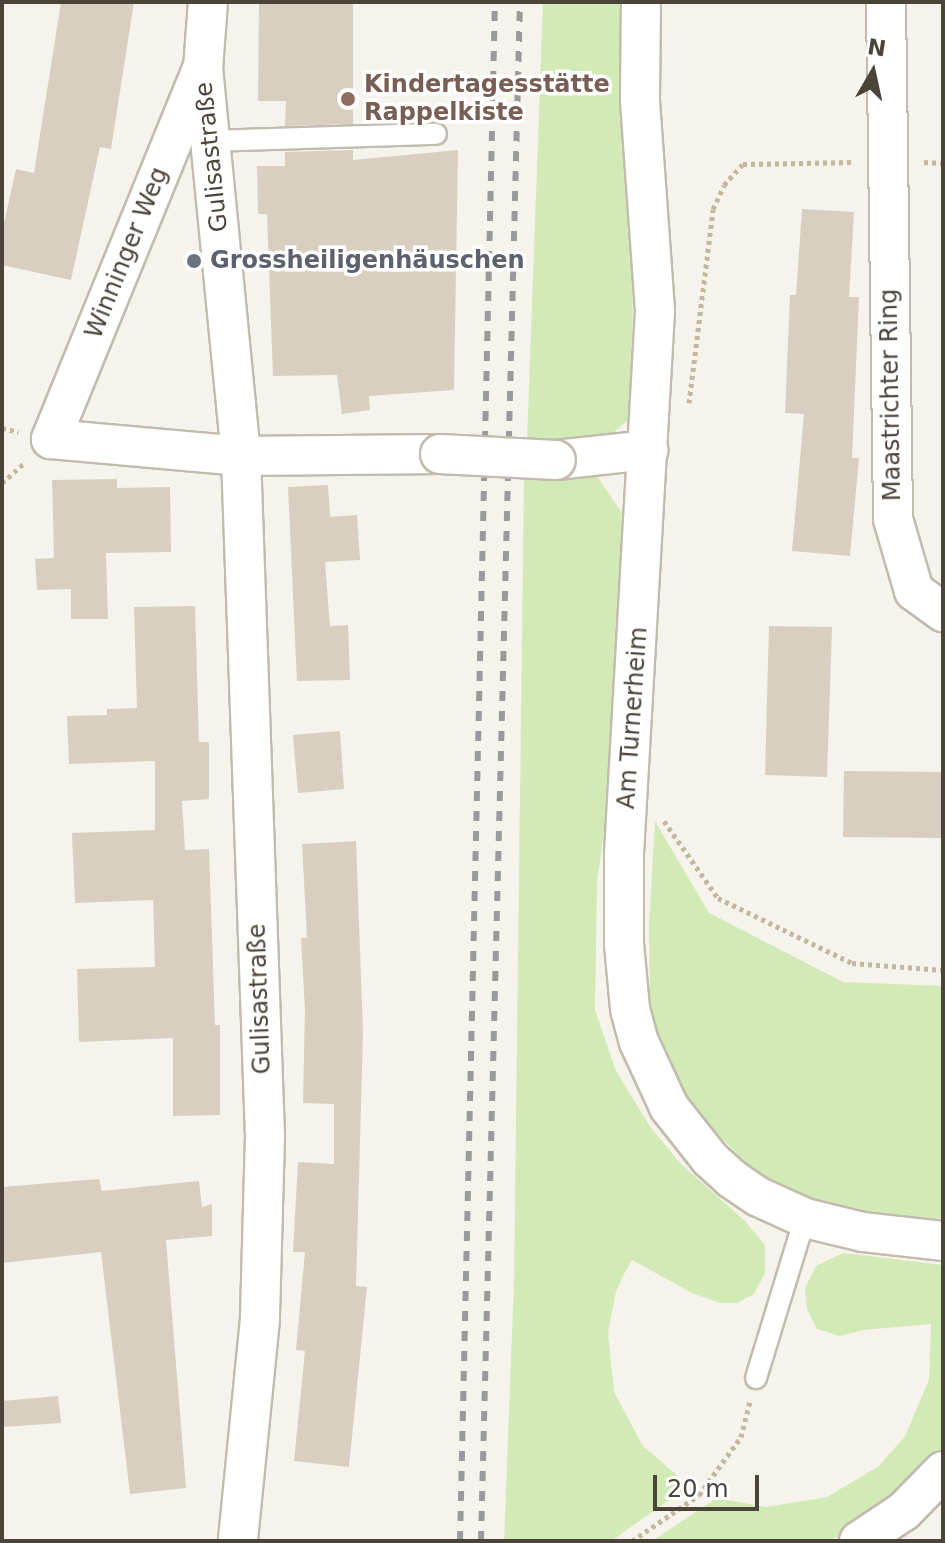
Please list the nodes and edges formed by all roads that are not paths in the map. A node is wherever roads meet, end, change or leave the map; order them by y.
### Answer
1 (208, 2) edge
2 (641, 2) edge
3 (886, 2) edge
4 (203, 68) junction
5 (436, 134) dead end
6 (211, 141) junction
7 (648, 450) junction
8 (241, 456) junction
9 (943, 612) edge
10 (805, 1218) junction
11 (943, 1241) edge
12 (756, 1378) road end
13 (943, 1471) edge
14 (238, 1541) edge
15 (859, 1541) edge

1 - 4 street, Gulisastraße
2 - 7 street, Am Turnerheim
3 - 9 street, Maastrichter Ring
4 - 6 street, Gulisastraße
4 - 8 street, Winninger Weg
5 - 6 lane
6 - 8 street, Gulisastraße
7 - 8 street, bridge
7 - 10 street, Am Turnerheim
8 - 14 street, Gulisastraße
10 - 11 street, Am Turnerheim
10 - 12 lane
13 - 15 street

